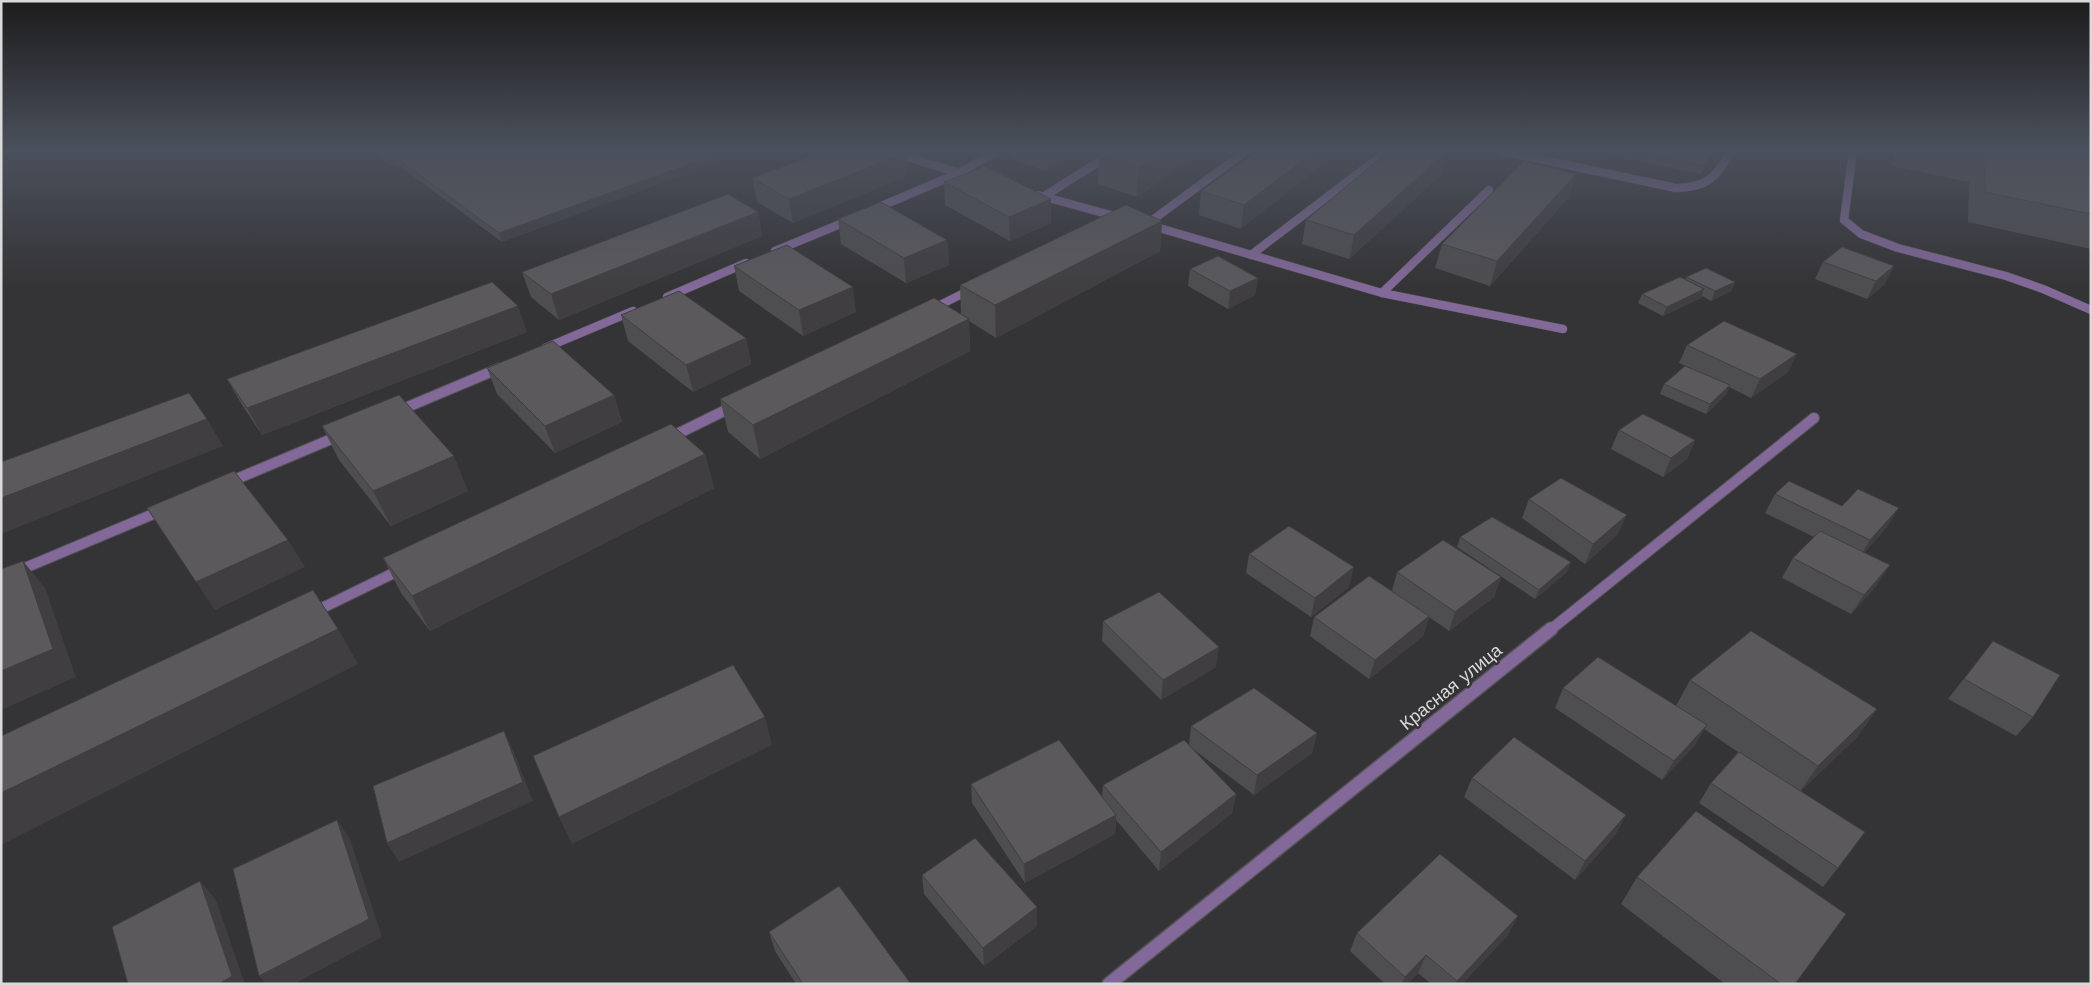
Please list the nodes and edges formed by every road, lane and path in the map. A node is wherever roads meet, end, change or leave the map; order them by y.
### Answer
1 (910, 197) edge
2 (1043, 197) edge
3 (1184, 197) edge
4 (1327, 197) edge
5 (1483, 197) edge
6 (1847, 197) edge
7 (1138, 222) edge
8 (1147, 224) junction
9 (1101, 226) edge
10 (768, 254) edge
11 (1251, 255) junction
12 (759, 258) edge
13 (986, 283) edge
14 (1382, 292) junction
15 (658, 300) edge
16 (640, 308) edge
17 (2091, 310) edge
18 (923, 313) edge
19 (1563, 329) dead end
20 (540, 351) edge
21 (512, 362) edge
22 (745, 401) edge
23 (384, 416) edge
24 (1814, 418) dead end
25 (348, 432) edge
26 (656, 444) edge
27 (220, 486) edge
28 (175, 505) edge
29 (416, 562) edge
30 (1, 578) edge
31 (300, 619) edge
32 (1109, 984) edge

1 - 10 street
2 - 9 street
3 - 8 street
4 - 11 street
5 - 14 street
6 - 17 street
7 - 8 street
8 - 11 street
11 - 14 street
12 - 15 street
13 - 18 street
14 - 19 street
16 - 20 street
21 - 23 street
22 - 26 street
24 - 32 street, Красная улица
25 - 27 street
28 - 30 street
29 - 31 street

